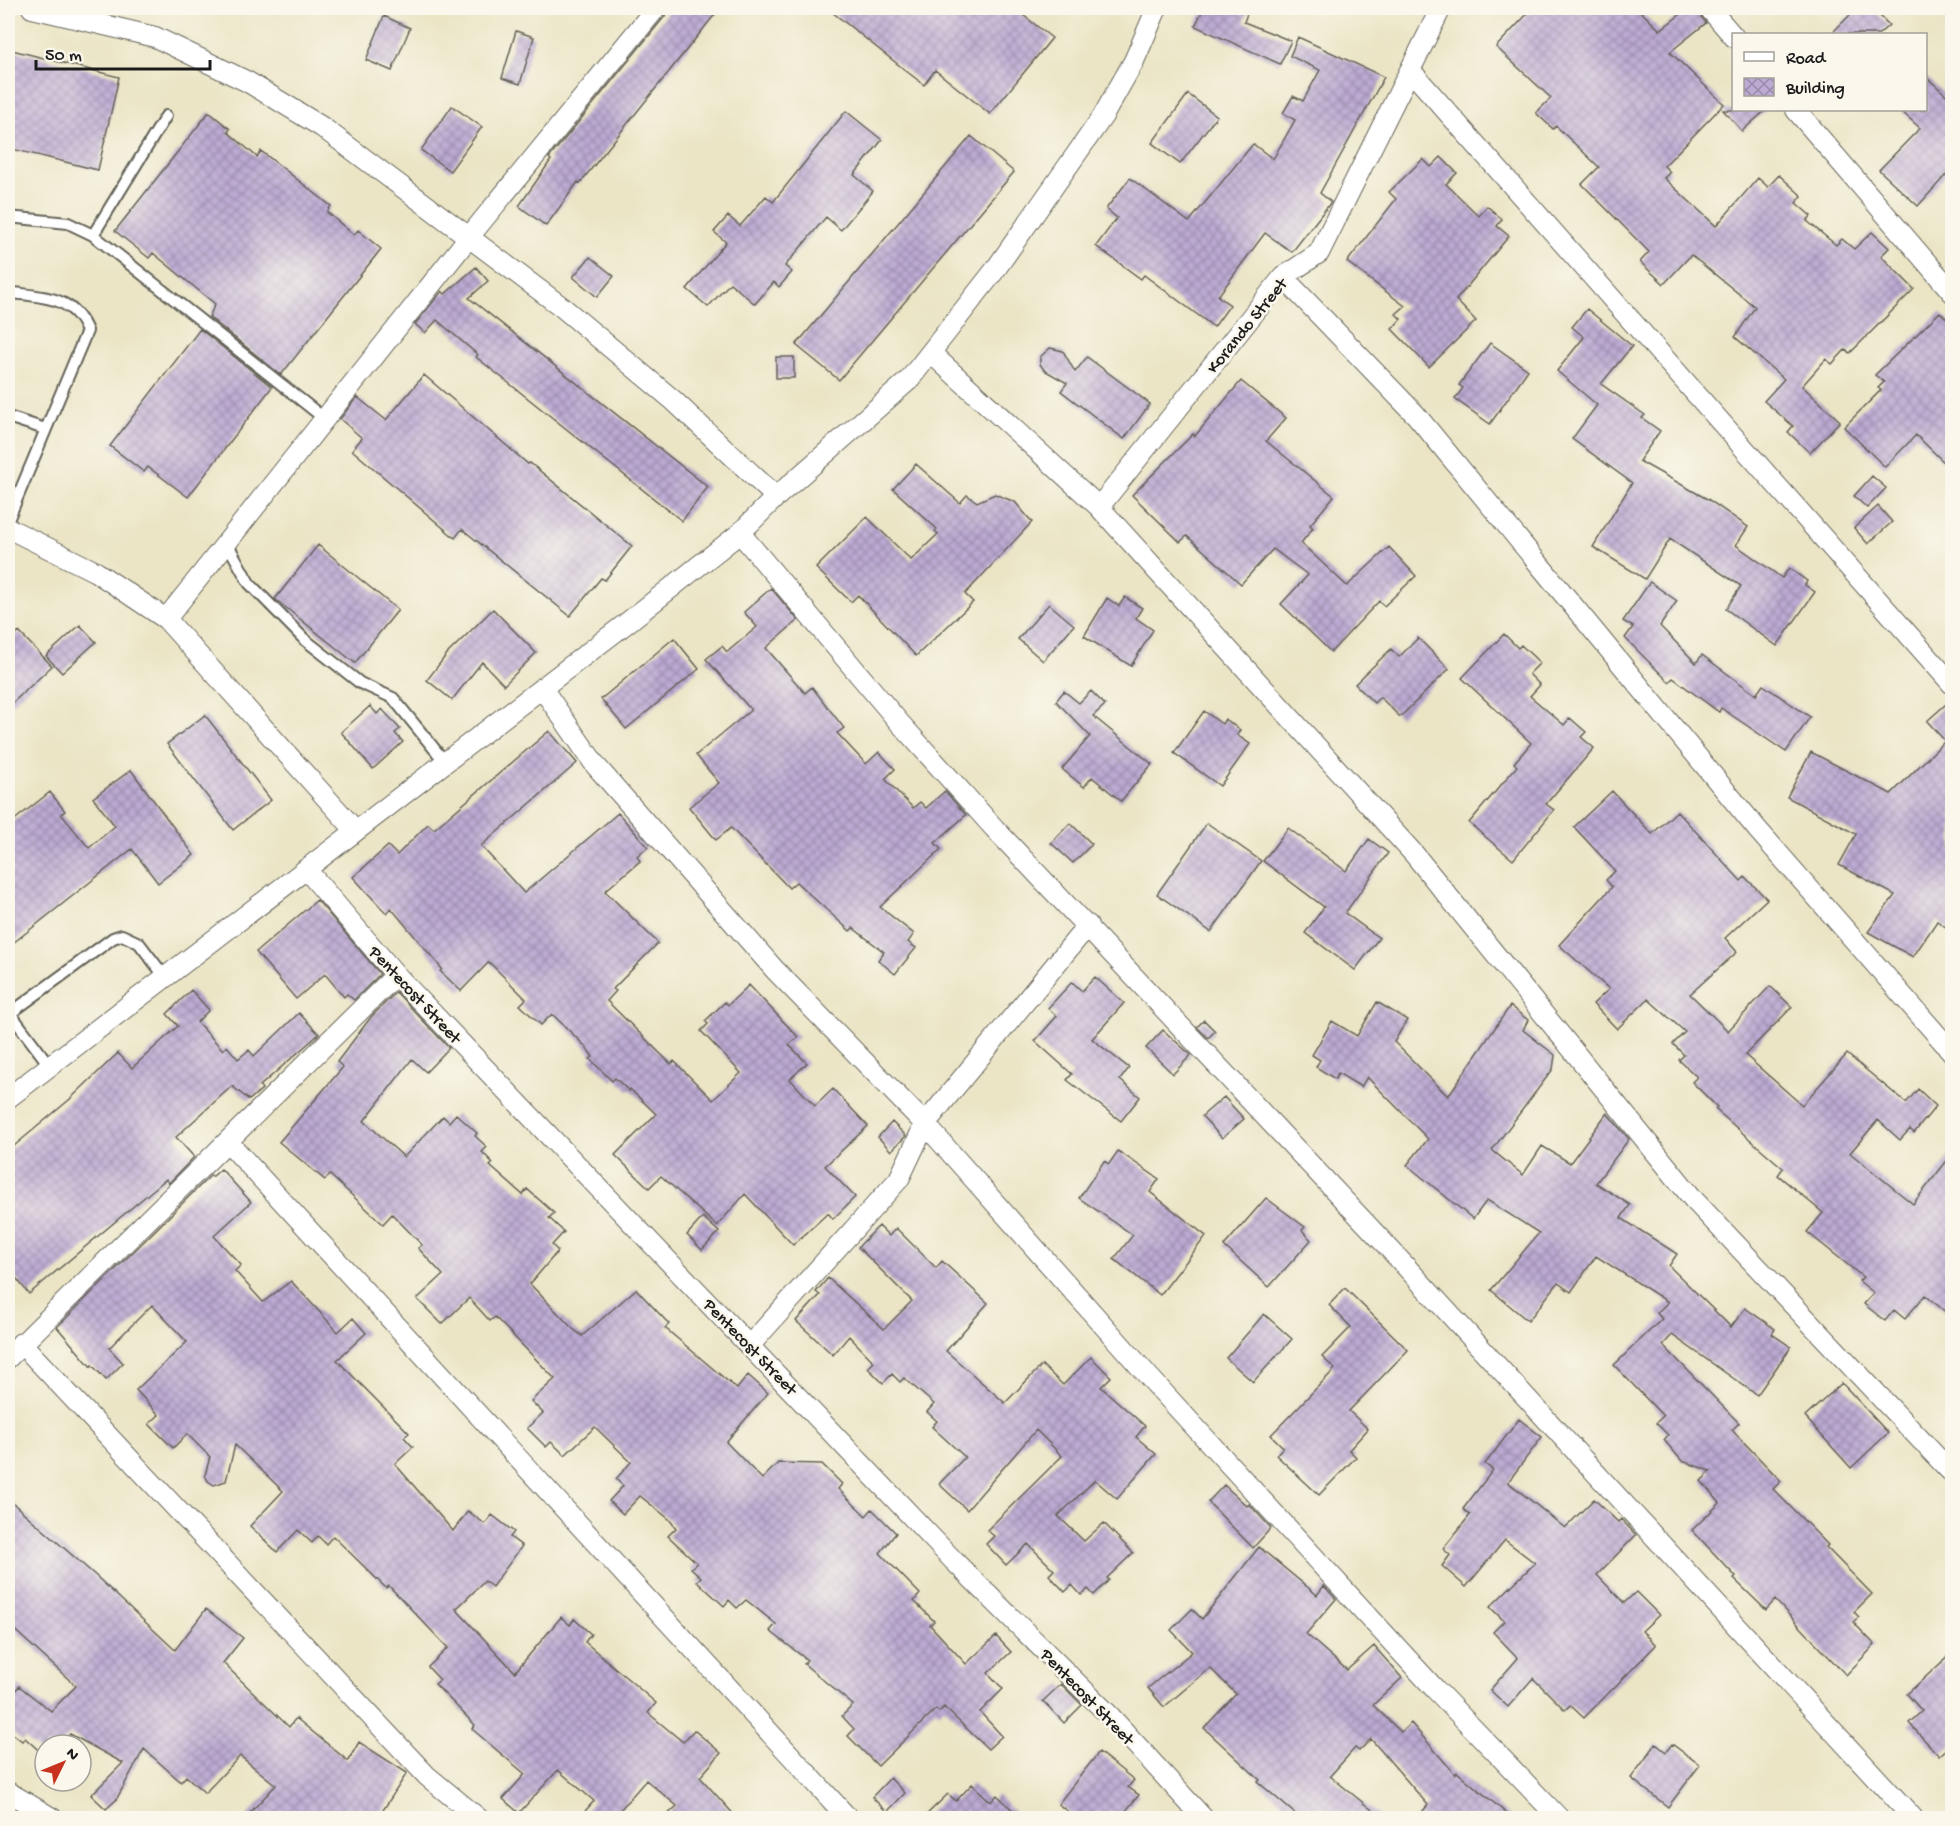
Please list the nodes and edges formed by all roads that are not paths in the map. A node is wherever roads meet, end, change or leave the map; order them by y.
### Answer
1 (32, 8) edge
2 (656, 8) edge
3 (1157, 8) edge
4 (1441, 8) edge
5 (1708, 8) edge
6 (1732, 35) edge
7 (1411, 71) junction
8 (1797, 111) edge
9 (166, 116) dead end
10 (8, 217) edge
11 (93, 235) junction
12 (469, 237) junction
13 (1283, 277) junction
14 (8, 292) edge
15 (1953, 292) edge
16 (932, 354) junction
17 (8, 417) edge
18 (325, 419) junction
19 (45, 429) junction
20 (776, 497) junction
21 (1099, 507) junction
22 (8, 520) edge
23 (8, 528) edge
24 (740, 533) junction
25 (226, 543) junction
26 (166, 619) junction
27 (1953, 684) edge
28 (542, 688) junction
29 (445, 762) junction
30 (355, 830) junction
31 (306, 869) junction
32 (1088, 925) junction
33 (396, 975) junction
34 (165, 977) junction
35 (9, 1014) edge
36 (1953, 1052) edge
37 (50, 1066) junction
38 (8, 1098) edge
39 (925, 1124) junction
40 (228, 1142) junction
41 (21, 1343) junction
42 (750, 1345) junction
43 (8, 1358) edge
44 (1953, 1473) edge
45 (8, 1792) edge
46 (52, 1818) edge
47 (478, 1818) edge
48 (848, 1818) edge
49 (1203, 1818) edge
50 (1559, 1818) edge
51 (1913, 1818) edge

1 - 12 street
2 - 12 street
3 - 16 street
4 - 7 street, Korando Street
5 - 6 street
7 - 13 street, Korando Street
7 - 27 street
8 - 15 street
9 - 11 lane
10 - 11 lane
11 - 18 lane
12 - 18 street
12 - 20 street
13 - 21 street, Korando Street
13 - 36 street
14 - 19 lane
16 - 20 street
16 - 21 street
17 - 19 lane
18 - 25 street
19 - 22 lane
20 - 24 street
21 - 44 street
23 - 26 street
24 - 28 street
24 - 32 street
25 - 26 street
25 - 29 lane
26 - 30 street
28 - 29 street
28 - 39 street
29 - 30 street
30 - 31 street
31 - 33 street, Pentecost Street
31 - 34 street
32 - 39 street
32 - 51 street
33 - 40 street
33 - 42 street, Pentecost Street
34 - 35 lane
34 - 37 street
35 - 37 lane
37 - 38 street
39 - 42 street
39 - 50 street
40 - 41 street
40 - 48 street
41 - 43 street
41 - 47 street
42 - 49 street, Pentecost Street
45 - 46 street

